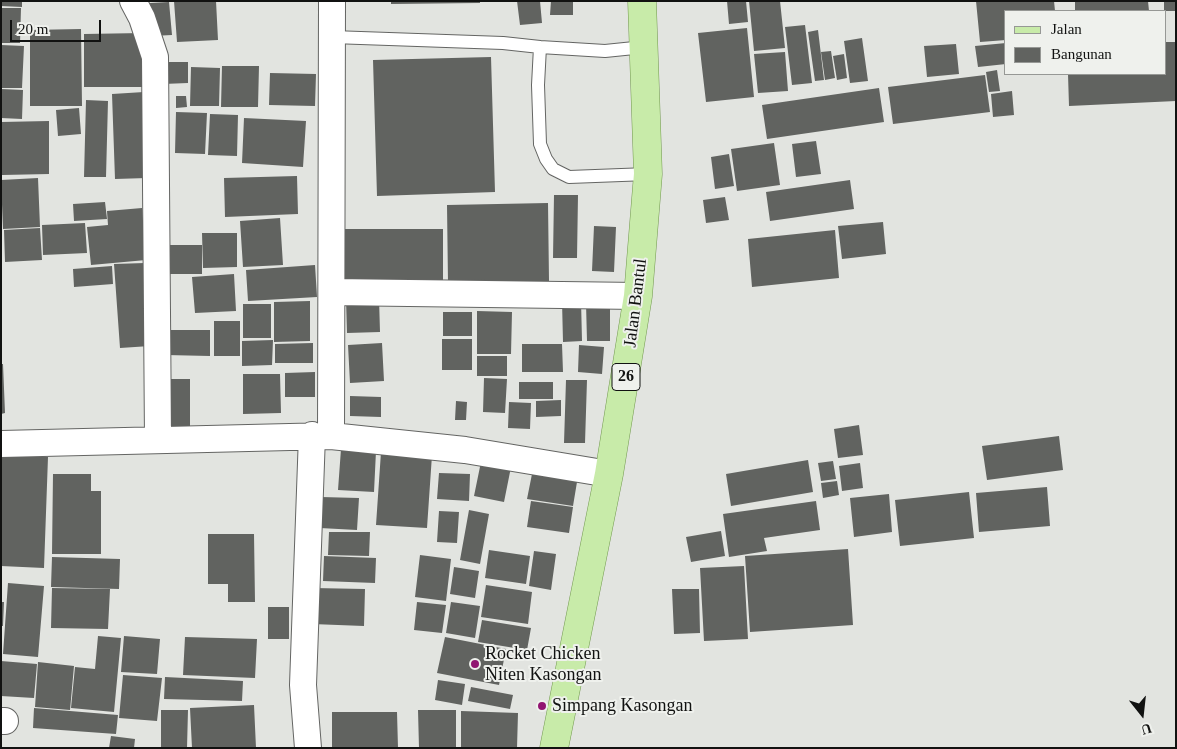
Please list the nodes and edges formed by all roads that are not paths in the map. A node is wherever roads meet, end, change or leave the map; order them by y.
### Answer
1 (133, 1) edge
2 (332, 1) edge
3 (642, 1) edge
4 (332, 37) junction
5 (540, 47) junction
6 (644, 47) junction
7 (648, 174) junction
8 (333, 292) junction
9 (638, 296) junction
10 (322, 436) junction
11 (158, 440) junction
12 (1, 444) edge
13 (609, 474) junction
14 (308, 748) edge
15 (554, 748) edge

1 - 11 street
2 - 4 street
3 - 6 main road, Jalan Bantul / 26
4 - 5 lane
4 - 8 street
5 - 6 lane
5 - 7 lane
6 - 7 main road, Jalan Bantul / 26
7 - 9 main road, Jalan Bantul / 26
8 - 9 street
8 - 10 street
9 - 13 main road, Jalan Bantul / 26
10 - 11 street
10 - 13 street
10 - 14 street
11 - 12 street
13 - 15 main road, Jalan Bantul / 26

